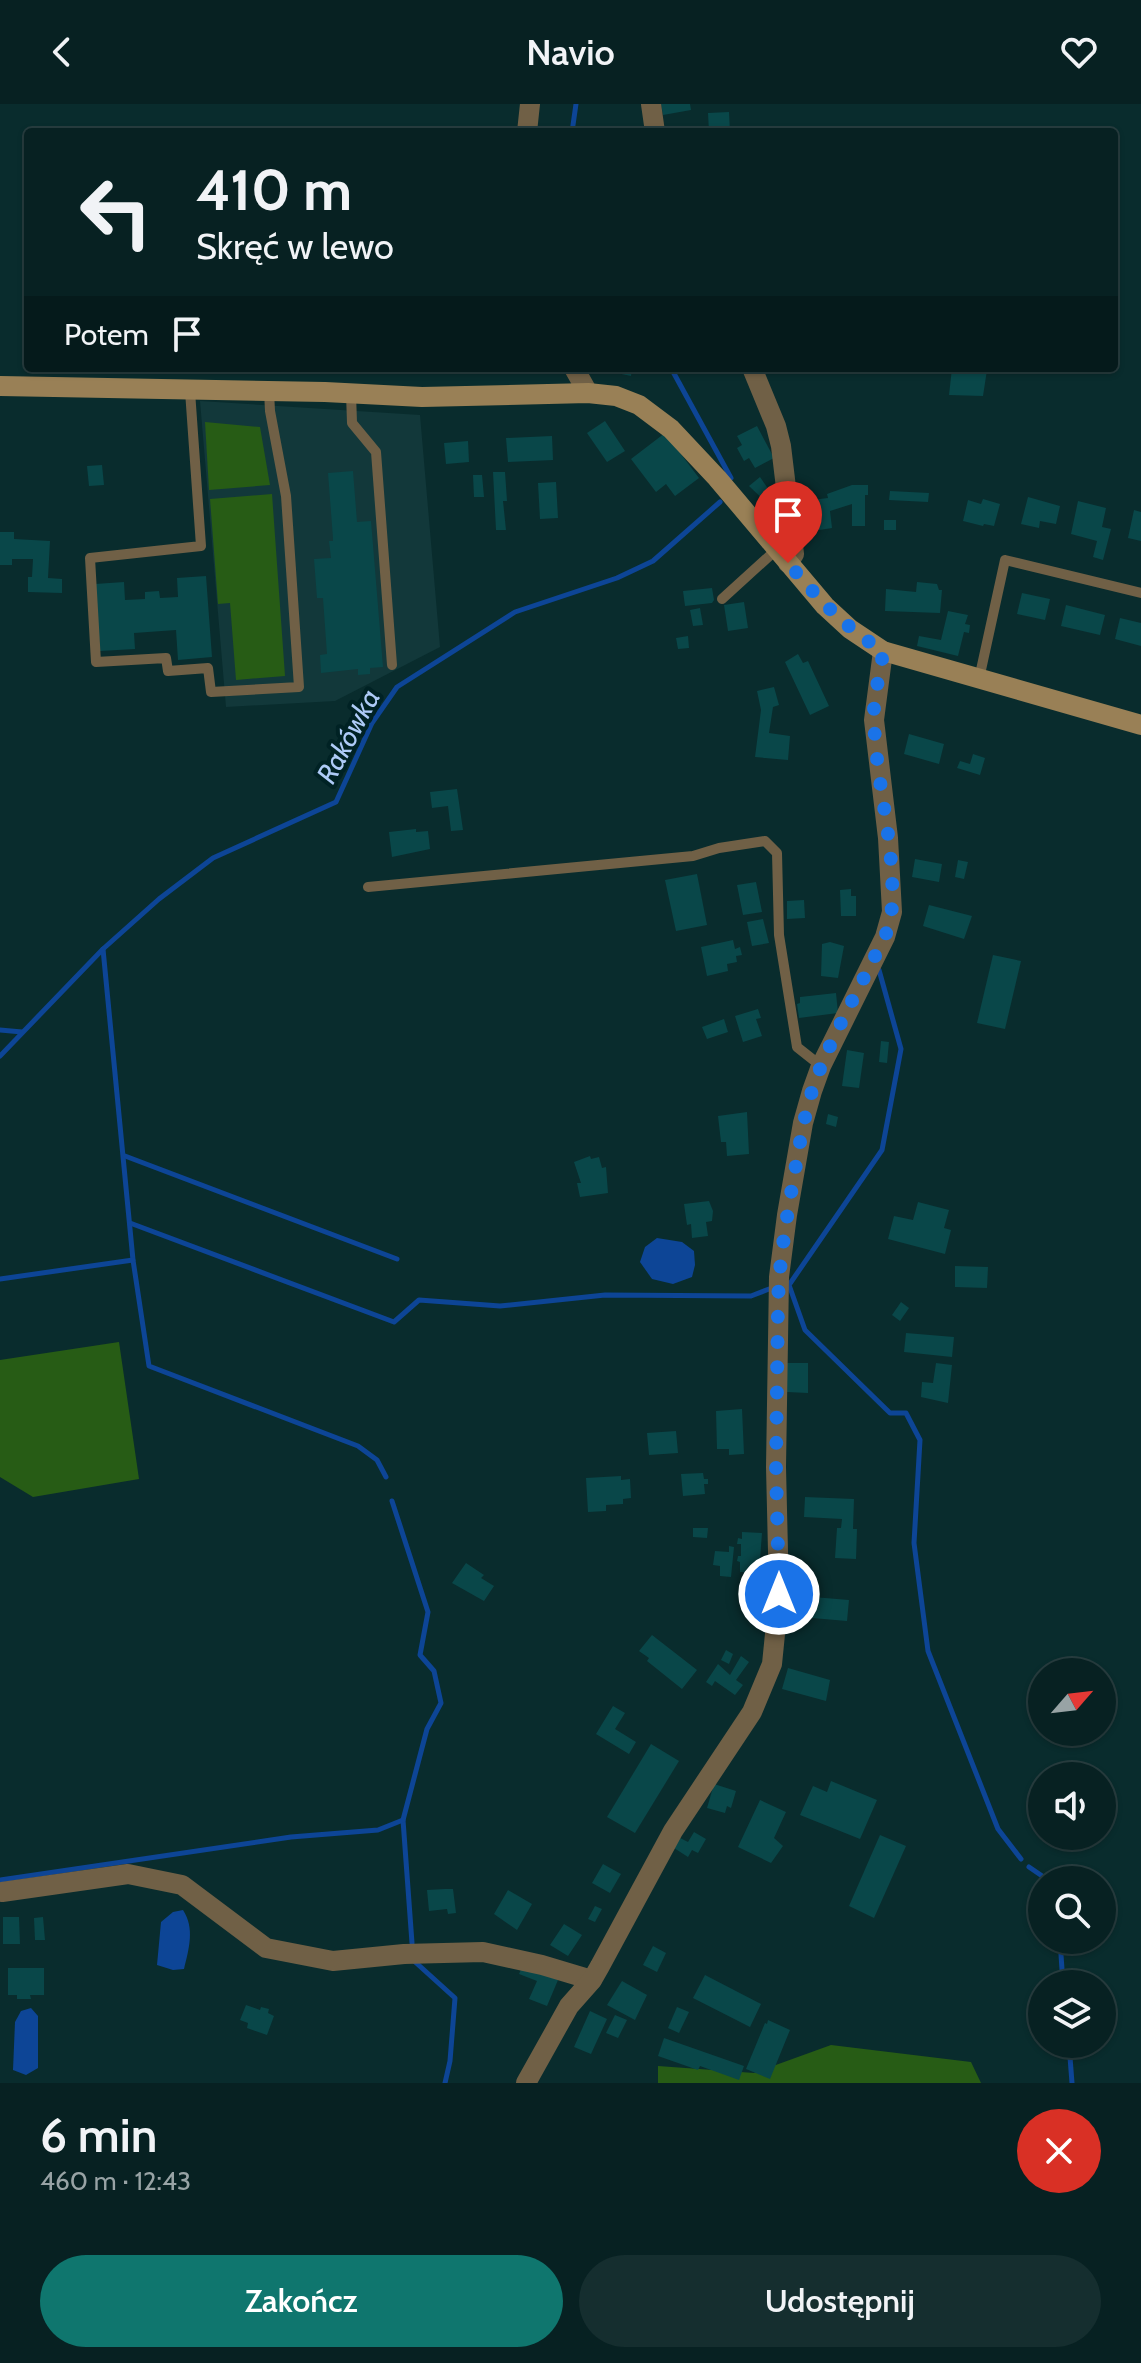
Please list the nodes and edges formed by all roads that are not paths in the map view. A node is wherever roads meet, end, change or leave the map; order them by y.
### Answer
1 (530, 104) edge
2 (651, 104) edge
3 (527, 128) edge
4 (654, 128) edge
5 (576, 372) edge
6 (754, 372) edge
7 (0, 386) edge
8 (190, 391) junction
9 (269, 391) junction
10 (351, 393) junction
11 (588, 393) junction
12 (782, 556) junction
13 (1141, 593) edge
14 (722, 599) dead end
15 (883, 651) junction
16 (392, 665) dead end
17 (979, 679) junction
18 (1141, 725) edge
19 (368, 887) dead end
20 (821, 1066) junction
21 (2, 1892) dead end
22 (592, 1980) junction
23 (526, 2083) edge

1 - 3 street
2 - 4 street
5 - 11 street
6 - 12 street
7 - 8 street
8 - 9 street
8 - 9 lane
9 - 10 street
10 - 11 street
10 - 16 lane
11 - 12 street
12 - 14 lane
12 - 15 street
13 - 17 lane
15 - 17 street
15 - 20 street
17 - 18 street
19 - 20 lane
20 - 22 street
21 - 22 street
22 - 23 street

